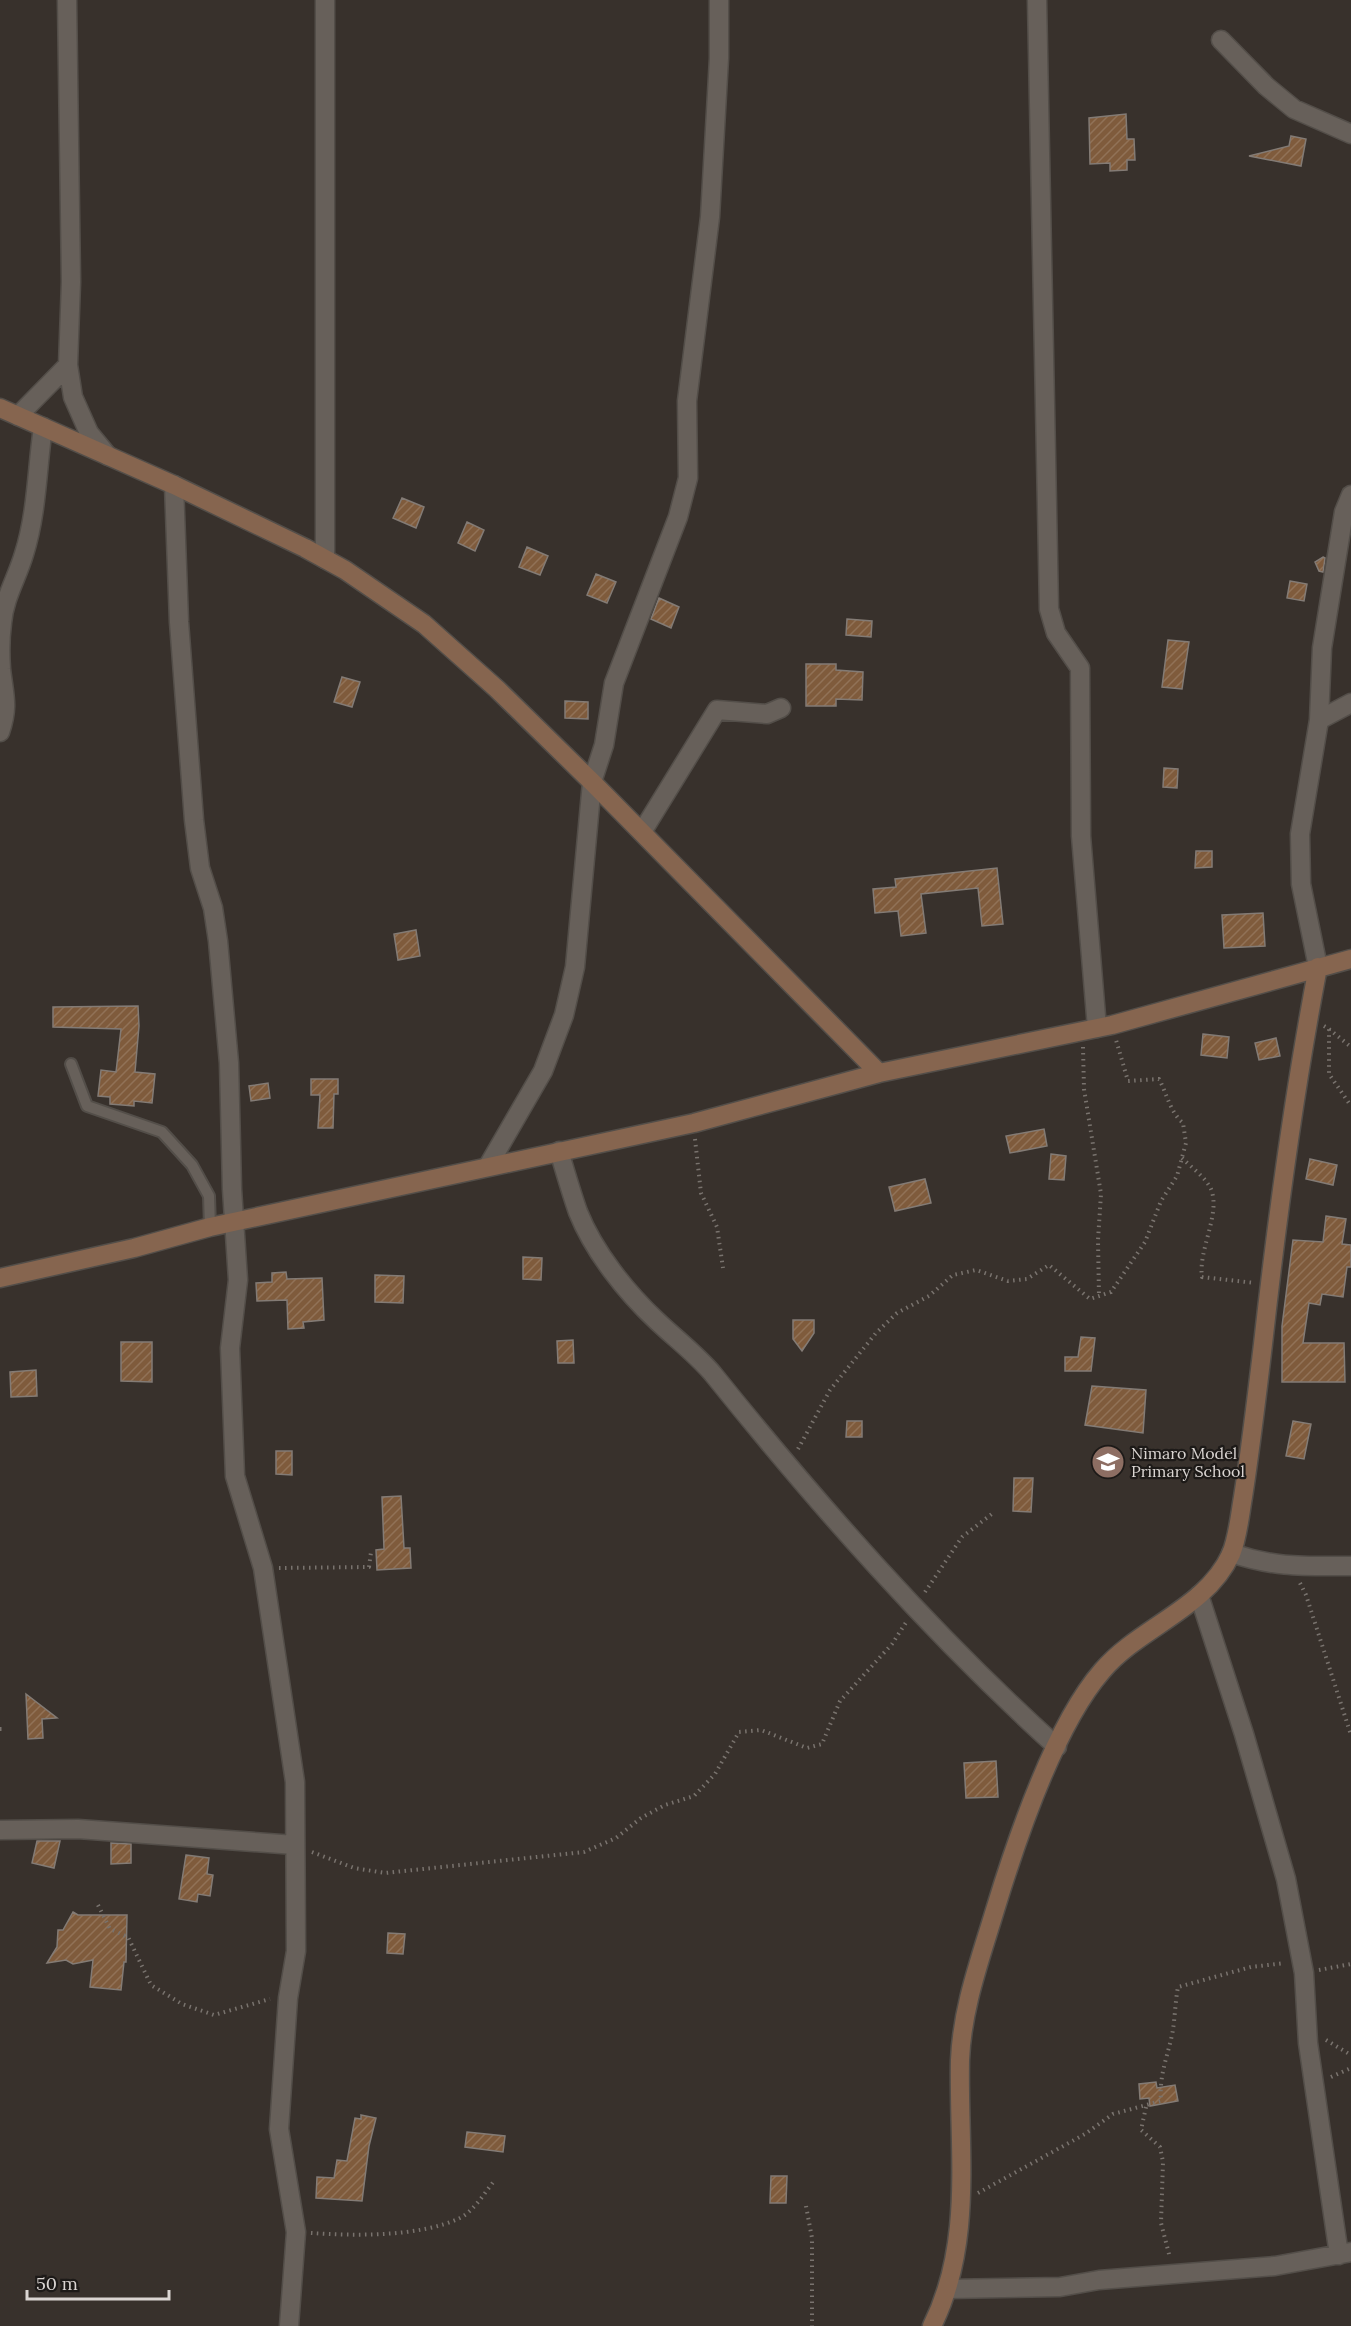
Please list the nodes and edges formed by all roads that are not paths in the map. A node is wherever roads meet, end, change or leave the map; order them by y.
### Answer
1 (67, 0) edge
2 (326, 0) edge
3 (720, 0) edge
4 (1037, 0) edge
5 (1221, 40) dead end
6 (1351, 134) edge
7 (68, 365) junction
8 (0, 408) edge
9 (18, 416) junction
10 (43, 427) junction
11 (108, 456) junction
12 (174, 486) junction
13 (1351, 495) edge
14 (325, 559) junction
15 (1351, 703) edge
16 (781, 708) dead end
17 (1319, 720) junction
18 (0, 732) edge
19 (592, 782) junction
20 (642, 832) junction
21 (1351, 959) edge
22 (1318, 967) junction
23 (1098, 1028) junction
24 (71, 1064) dead end
25 (879, 1073) junction
26 (559, 1151) junction
27 (488, 1166) junction
28 (236, 1224) junction
29 (210, 1227) junction
30 (0, 1278) edge
31 (1231, 1553) junction
32 (1351, 1566) edge
33 (1199, 1596) junction
34 (1057, 1747) junction
35 (0, 1830) edge
36 (295, 1845) junction
37 (1345, 2254) edge
38 (947, 2289) junction
39 (289, 2326) edge
40 (932, 2326) edge

1 - 7 street
2 - 14 street
3 - 19 street
4 - 23 street
5 - 6 street
7 - 9 street
7 - 11 street
8 - 9 street
9 - 10 street
10 - 11 street
10 - 18 street
11 - 12 street
12 - 14 street
12 - 28 street
13 - 17 street
14 - 19 street
15 - 17 street
16 - 20 street
17 - 22 street
19 - 20 street
19 - 27 street
20 - 25 street
21 - 22 street
22 - 23 street
22 - 31 street
23 - 25 street
24 - 29 lane
25 - 26 street
26 - 27 street
26 - 34 street
27 - 28 street
28 - 29 street
28 - 36 street
29 - 30 street
31 - 32 street
31 - 33 street
33 - 34 street
33 - 37 street
34 - 38 street
35 - 36 street
36 - 39 street
37 - 38 street
38 - 40 street

